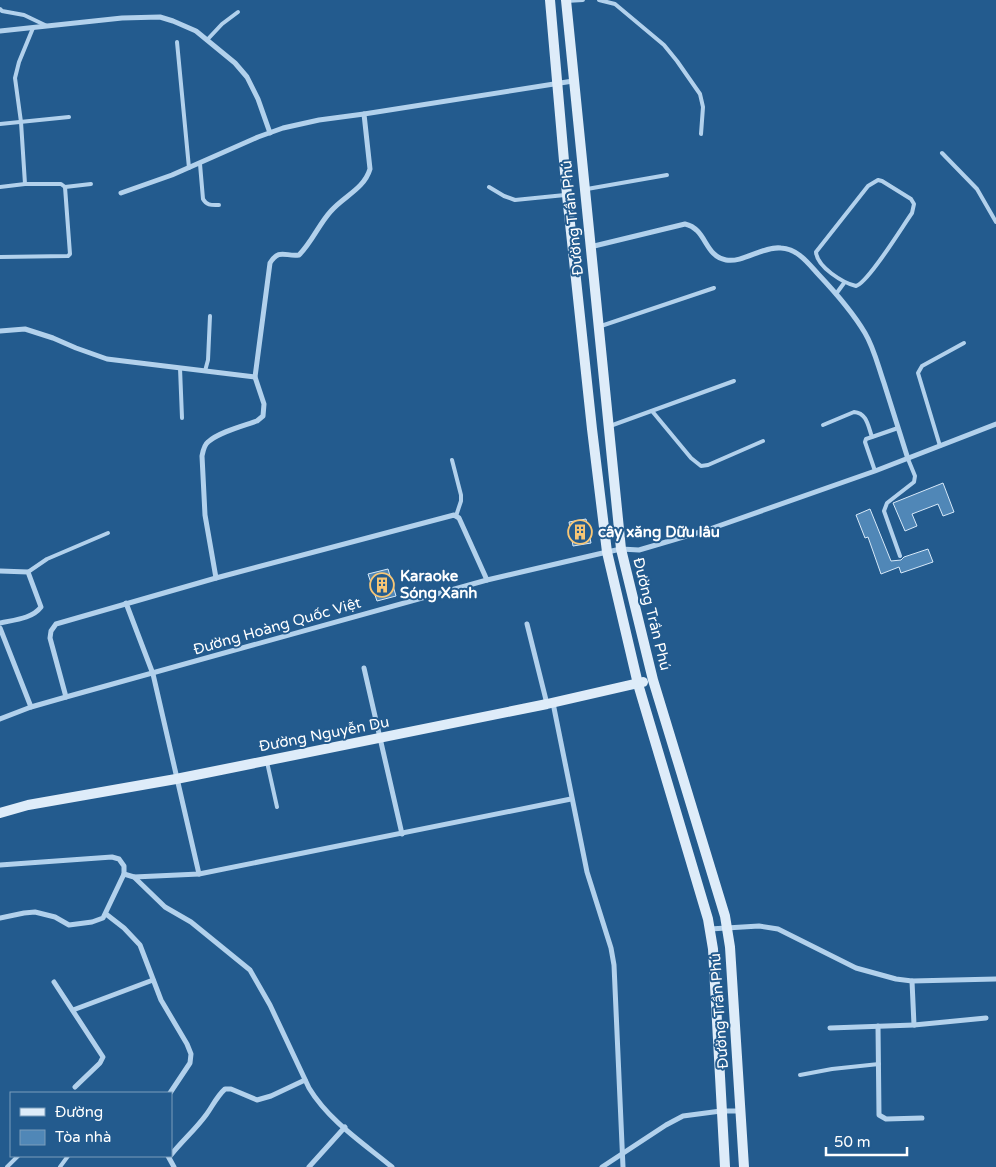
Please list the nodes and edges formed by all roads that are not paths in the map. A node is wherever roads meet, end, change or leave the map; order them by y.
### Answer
1 (550, 0) edge
2 (583, 0) edge
3 (600, 0) edge
4 (566, 1) edge
5 (0, 9) edge
6 (238, 12) dead end
7 (49, 27) junction
8 (33, 28) junction
9 (0, 31) edge
10 (207, 40) junction
11 (177, 42) dead end
12 (573, 81) junction
13 (557, 83) junction
14 (364, 114) junction
15 (69, 117) dead end
16 (21, 122) junction
17 (0, 124) edge
18 (270, 133) junction
19 (701, 134) dead end
20 (942, 152) dead end
21 (200, 164) junction
22 (189, 168) junction
23 (667, 175) dead end
24 (24, 184) junction
25 (91, 184) dead end
26 (65, 186) junction
27 (0, 187) edge
28 (489, 187) dead end
29 (584, 190) junction
30 (121, 192) dead end
31 (568, 195) junction
32 (220, 204) dead end
33 (996, 222) edge
34 (590, 248) junction
35 (0, 256) edge
36 (844, 283) junction
37 (714, 288) dead end
38 (836, 294) junction
39 (210, 316) dead end
40 (598, 326) junction
41 (0, 332) edge
42 (964, 343) dead end
43 (180, 368) junction
44 (205, 371) junction
45 (255, 377) junction
46 (734, 381) dead end
47 (652, 411) junction
48 (182, 418) dead end
49 (996, 424) edge
50 (823, 425) dead end
51 (608, 426) junction
52 (898, 428) junction
53 (872, 437) junction
54 (764, 441) dead end
55 (940, 446) junction
56 (908, 458) junction
57 (452, 460) dead end
58 (875, 471) junction
59 (456, 516) junction
60 (108, 533) dead end
61 (621, 550) junction
62 (607, 552) junction
63 (900, 556) dead end
64 (0, 571) edge
65 (28, 572) junction
66 (216, 578) junction
67 (487, 580) junction
68 (126, 603) junction
69 (0, 623) edge
70 (527, 624) dead end
71 (0, 628) edge
72 (364, 668) dead end
73 (153, 674) junction
74 (653, 680) junction
75 (638, 684) junction
76 (66, 697) junction
77 (550, 703) junction
78 (31, 707) junction
79 (0, 719) edge
80 (379, 738) junction
81 (267, 760) junction
82 (176, 779) junction
83 (572, 799) junction
84 (277, 807) dead end
85 (0, 812) edge
86 (402, 834) junction
87 (0, 865) edge
88 (124, 874) junction
89 (199, 874) junction
90 (134, 877) junction
91 (106, 914) junction
92 (0, 918) edge
93 (727, 928) junction
94 (710, 929) junction
95 (996, 979) edge
96 (153, 980) junction
97 (54, 982) dead end
98 (912, 982) junction
99 (73, 1010) junction
100 (986, 1018) dead end
101 (914, 1025) junction
102 (878, 1026) junction
103 (830, 1028) dead end
104 (879, 1064) junction
105 (800, 1075) dead end
106 (305, 1080) junction
107 (75, 1087) dead end
108 (171, 1092) edge
109 (722, 1111) junction
110 (741, 1111) junction
111 (922, 1118) dead end
112 (345, 1127) junction
113 (172, 1153) edge
114 (623, 1154) junction
115 (17, 1157) edge
116 (7, 1167) edge
117 (309, 1167) edge
118 (392, 1167) edge
119 (602, 1167) edge
120 (623, 1167) edge
121 (725, 1167) edge
122 (744, 1167) edge

1 - 13 main road, Đường Trần Phú
2 - 4 lane
3 - 19 lane
4 - 12 main road, Đường Trần Phú
5 - 7 lane
6 - 10 lane
7 - 8 street
7 - 10 street
8 - 9 street
8 - 16 lane
10 - 18 street
11 - 22 lane
12 - 13 street
12 - 29 main road, Đường Trần Phú
13 - 14 street
13 - 31 main road, Đường Trần Phú
14 - 18 street
14 - 45 street
15 - 16 lane
16 - 17 lane
16 - 24 lane
18 - 21 street
20 - 33 lane
21 - 22 street
21 - 32 lane
22 - 30 street
23 - 29 lane
24 - 26 lane
24 - 27 lane
25 - 26 lane
26 - 35 lane
28 - 31 lane
29 - 34 main road, Đường Trần Phú
31 - 62 main road, Đường Trần Phú
34 - 38 street
34 - 40 main road, Đường Trần Phú
36 - 36 lane
36 - 38 lane
37 - 40 lane
38 - 52 street
39 - 44 lane
40 - 51 main road, Đường Trần Phú
41 - 43 street
42 - 55 lane
43 - 44 street
43 - 48 lane
44 - 45 street
45 - 66 street
46 - 47 lane
47 - 51 lane
47 - 54 lane
49 - 55 street, Đường Hoàng Quốc Việt
50 - 53 lane
51 - 61 main road, Đường Trần Phú
52 - 53 lane
52 - 56 street
53 - 58 lane
55 - 56 street, Đường Hoàng Quốc Việt
56 - 58 street, Đường Hoàng Quốc Việt
56 - 63 lane
57 - 59 lane
58 - 61 street, Đường Hoàng Quốc Việt
59 - 66 street
59 - 67 street
60 - 65 lane
61 - 62 street, Đường Hoàng Quốc Việt
61 - 74 main road, Đường Trần Phú
62 - 67 street, Đường Hoàng Quốc Việt
62 - 75 main road, Đường Trần Phú
64 - 65 street
65 - 69 street
66 - 68 street
67 - 73 street, Đường Hoàng Quốc Việt
68 - 73 street
68 - 76 street
70 - 77 street
71 - 78 street
72 - 80 street
73 - 76 street, Đường Hoàng Quốc Việt
73 - 82 street
74 - 75 main road, Đường Nguyễn Du
74 - 93 main road, Đường Trần Phú
75 - 77 main road, Đường Nguyễn Du
75 - 94 main road, Đường Trần Phú
76 - 78 street, Đường Hoàng Quốc Việt
77 - 80 main road, Đường Nguyễn Du
77 - 83 street
78 - 79 street, Đường Hoàng Quốc Việt
80 - 81 main road, Đường Nguyễn Du
80 - 86 street
81 - 82 main road, Đường Nguyễn Du
81 - 84 lane
82 - 85 main road, Đường Nguyễn Du
82 - 89 street
83 - 86 street
83 - 114 street
86 - 89 street
87 - 88 street
88 - 90 street
88 - 91 street
89 - 90 street
90 - 106 street
91 - 92 street
91 - 96 street
93 - 94 street
93 - 98 street
93 - 110 main road, Đường Trần Phú
94 - 109 main road, Đường Trần Phú
95 - 98 street
96 - 99 street
96 - 108 street
97 - 99 street
98 - 101 street
99 - 107 street
100 - 101 street
101 - 102 street
102 - 103 street
102 - 104 street
104 - 105 lane
104 - 111 street
106 - 112 street
106 - 113 street
109 - 110 street
109 - 114 street
109 - 121 main road, Đường Trần Phú
110 - 122 main road, Đường Trần Phú
112 - 117 street
112 - 118 street
114 - 119 street
114 - 120 street
115 - 116 lane

